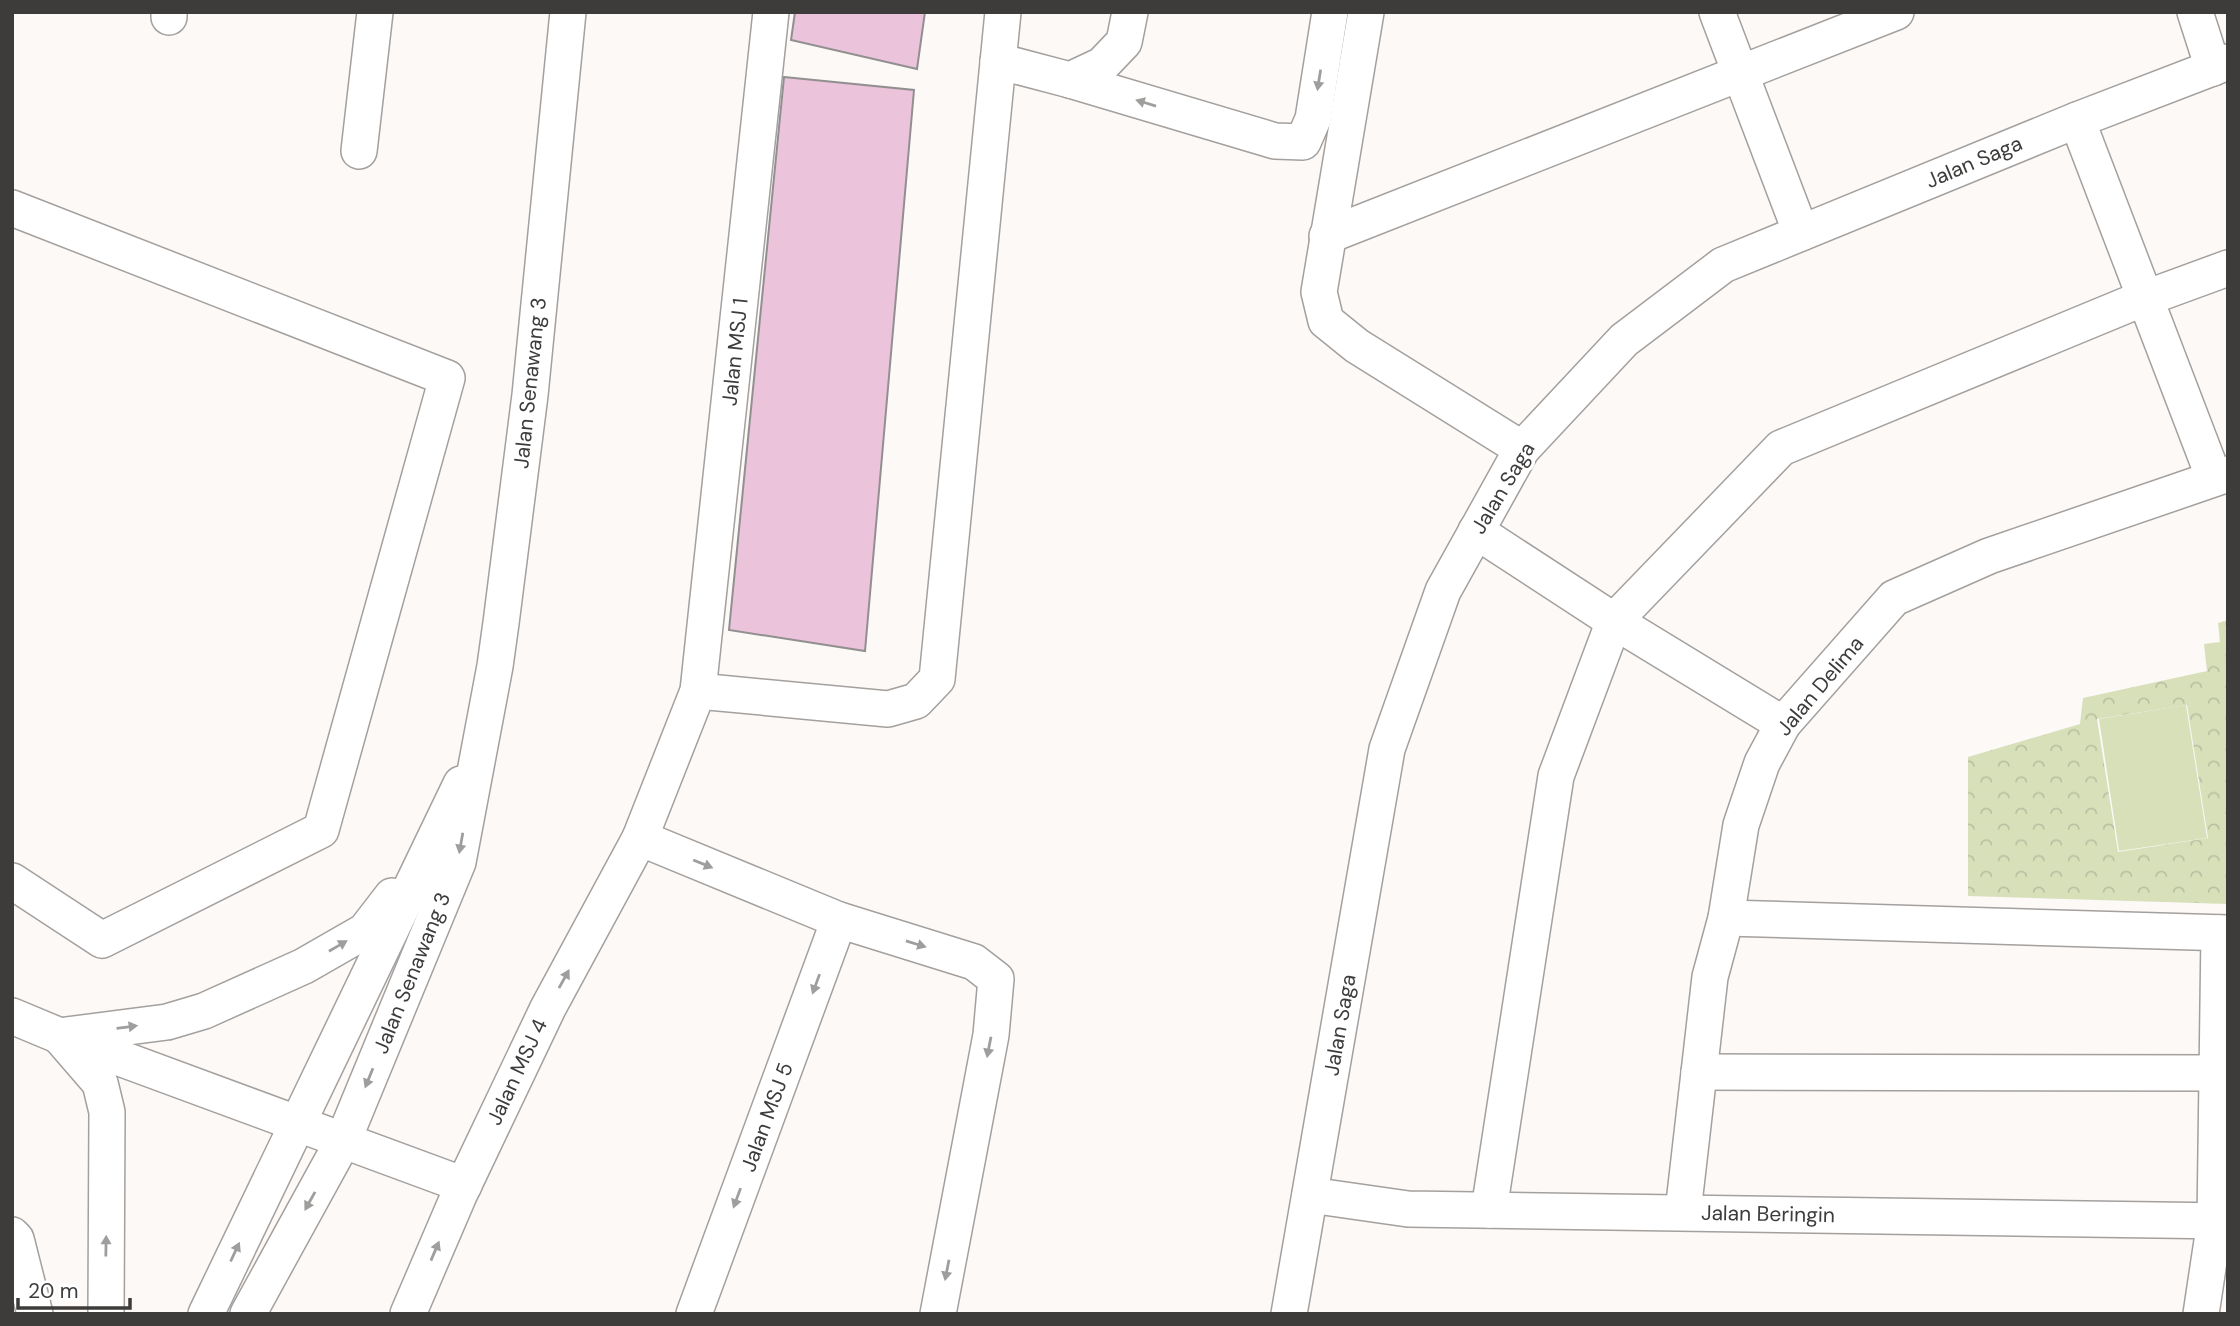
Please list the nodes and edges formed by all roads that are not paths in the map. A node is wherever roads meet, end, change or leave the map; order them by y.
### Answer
1 (375, 12) edge
2 (568, 12) edge
3 (771, 12) edge
4 (1003, 12) edge
5 (1130, 12) edge
6 (1330, 12) edge
7 (1717, 12) edge
8 (1896, 12) edge
9 (2194, 12) edge
10 (1372, 15) edge
11 (998, 61) junction
12 (2221, 65) edge
13 (1740, 74) junction
14 (1070, 80) junction
15 (2077, 120) junction
16 (359, 151) dead end
17 (12, 208) edge
18 (1801, 233) junction
19 (1327, 236) junction
20 (2228, 268) edge
21 (2145, 298) junction
22 (1522, 449) junction
23 (2221, 476) edge
24 (1476, 531) junction
25 (1614, 621) junction
26 (698, 691) junction
27 (1783, 724) junction
28 (478, 752) junction
29 (640, 838) junction
30 (429, 850) junction
31 (12, 881) edge
32 (1726, 918) junction
33 (839, 920) junction
34 (2223, 933) edge
35 (12, 1016) edge
36 (60, 1036) junction
37 (1699, 1072) junction
38 (2222, 1073) edge
39 (296, 1123) junction
40 (343, 1141) junction
41 (464, 1185) junction
42 (1310, 1195) junction
43 (1489, 1210) junction
44 (1683, 1212) junction
45 (2221, 1221) edge
46 (12, 1236) edge
47 (34, 1314) edge
48 (106, 1314) edge
49 (206, 1314) edge
50 (248, 1314) edge
51 (408, 1314) edge
52 (694, 1314) edge
53 (938, 1314) edge
54 (1289, 1314) edge
55 (2201, 1314) edge

1 - 16 street
2 - 28 street, Jalan Senawang 3
3 - 26 street, Jalan MSJ 1
4 - 11 street
5 - 14 street
6 -> 14 street
7 - 13 street
8 - 13 street
9 - 12 street
10 - 19 street
11 - 14 street
11 - 26 street
12 - 15 street, Jalan Saga
13 - 18 street
13 - 19 street
15 - 18 street, Jalan Saga
15 - 21 street
17 - 31 street
18 - 22 street, Jalan Saga
19 - 22 street
20 - 21 street
21 - 23 street
21 - 25 street
22 - 24 street, Jalan Saga
23 - 27 street, Jalan Delima
24 - 25 street
24 - 42 street, Jalan Saga
25 - 27 street
25 - 43 street
26 - 29 street, Jalan MSJ 1
27 - 32 street, Jalan Delima
28 - 30 street, Jalan Senawang 3
28 -> 40 street, Jalan Senawang 3
29 -> 33 street
41 -> 29 street, Jalan MSJ 4
36 -> 30 street
30 - 39 street, Jalan Senawang 3
32 - 34 street
32 - 37 street, Jalan Delima
33 -> 52 street, Jalan MSJ 5
33 -> 53 street
34 - 38 street
35 - 36 street
36 - 39 street
48 -> 36 street
37 - 38 street
37 - 44 street, Jalan Delima
38 - 45 street
39 - 40 street
49 -> 39 street, Jalan Senawang 3
40 - 41 street
40 -> 50 street, Jalan Senawang 3
51 -> 41 street, Jalan MSJ 4
42 - 43 street, Jalan Beringin
42 - 54 street, Jalan Saga
43 - 44 street, Jalan Beringin
44 - 45 street, Jalan Beringin
45 - 55 street
46 - 47 street

